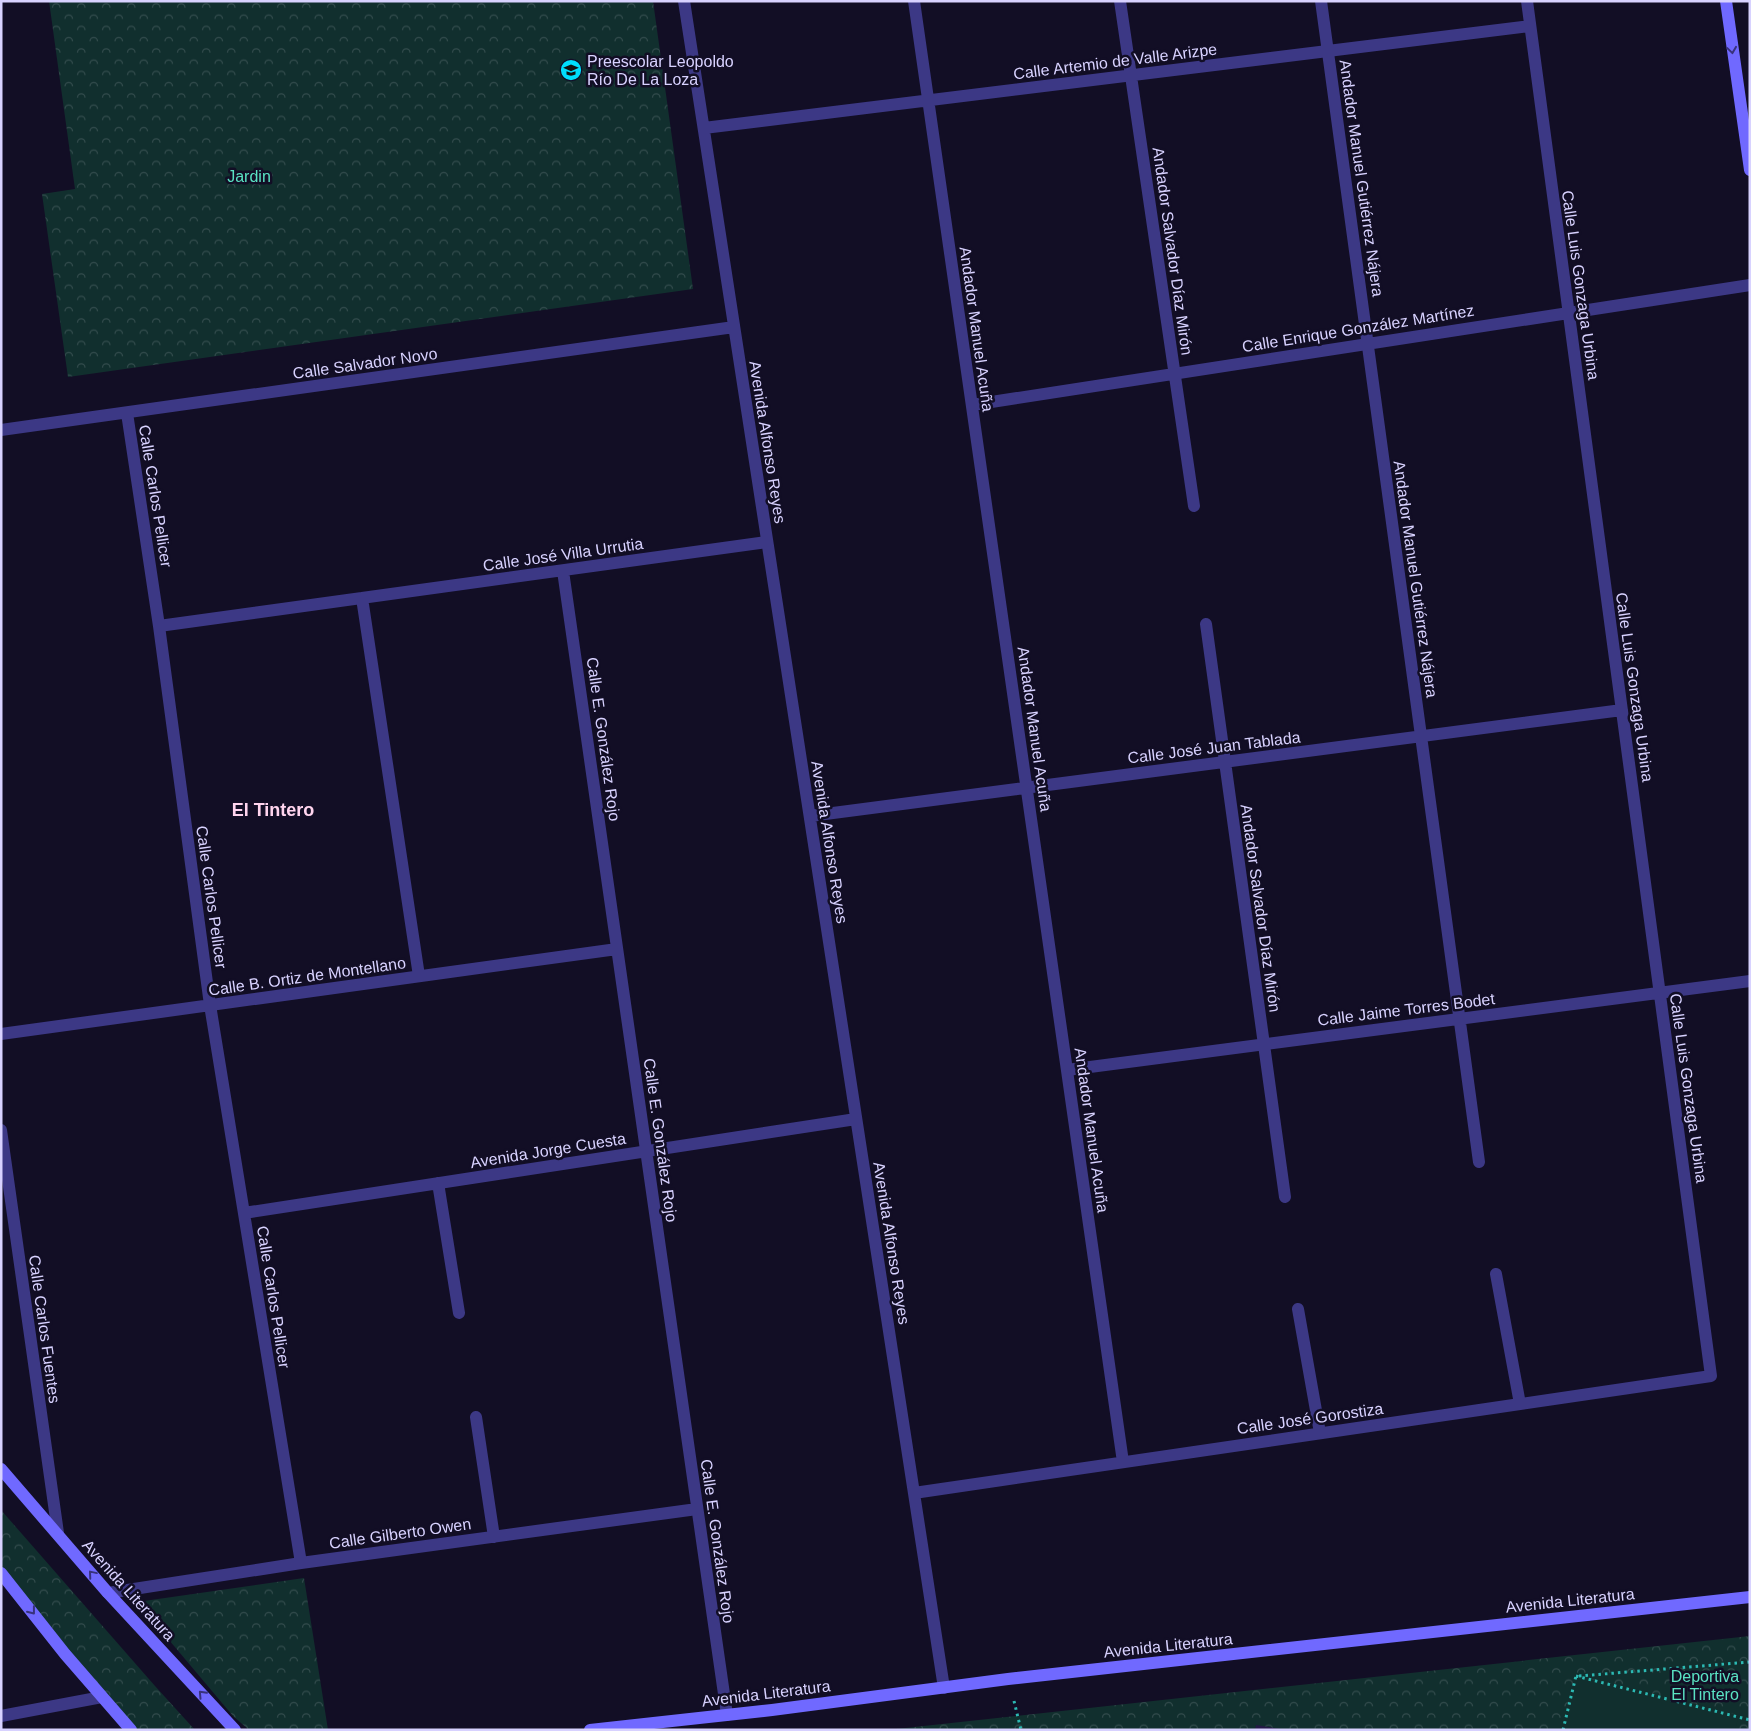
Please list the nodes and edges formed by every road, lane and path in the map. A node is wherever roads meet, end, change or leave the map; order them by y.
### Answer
1 (684, 1) edge
2 (914, 1) edge
3 (1120, 1) edge
4 (1321, 1) edge
5 (1527, 1) edge
6 (1726, 1) edge
7 (1530, 26) junction
8 (1328, 50) junction
9 (1131, 75) junction
10 (928, 100) junction
11 (704, 128) junction
12 (1750, 170) edge
13 (1750, 285) edge
14 (1568, 312) junction
15 (734, 328) junction
16 (1368, 343) junction
17 (1175, 373) junction
18 (972, 405) junction
19 (127, 412) junction
20 (1, 430) edge
21 (1194, 506) dead end
22 (767, 542) junction
23 (563, 571) junction
24 (362, 598) junction
25 (1206, 624) dead end
26 (159, 626) junction
27 (1622, 710) junction
28 (1421, 736) junction
29 (1225, 762) junction
30 (1026, 788) junction
31 (810, 816) junction
32 (617, 949) junction
33 (419, 976) junction
34 (1750, 981) edge
35 (1660, 993) junction
36 (210, 1006) junction
37 (1459, 1019) junction
38 (1, 1034) edge
39 (1264, 1044) junction
40 (1067, 1070) junction
41 (856, 1119) junction
42 (1, 1130) edge
43 (646, 1151) junction
44 (1479, 1162) dead end
45 (438, 1183) junction
46 (1286, 1197) dead end
47 (244, 1213) junction
48 (1496, 1274) dead end
49 (1298, 1309) dead end
50 (459, 1313) dead end
51 (1711, 1376) joint
52 (1520, 1404) junction
53 (476, 1417) dead end
54 (1320, 1433) junction
55 (1123, 1462) junction
56 (1, 1470) edge
57 (914, 1493) junction
58 (697, 1508) junction
59 (58, 1533) junction
60 (494, 1537) junction
61 (301, 1563) junction
62 (1, 1573) edge
63 (108, 1593) junction
64 (1750, 1597) edge
65 (1750, 1662) edge
66 (1576, 1676) junction
67 (944, 1688) junction
68 (102, 1697) junction
69 (727, 1715) junction
70 (1, 1716) edge
71 (1750, 1720) edge
72 (132, 1730) edge
73 (235, 1730) edge
74 (590, 1730) edge
75 (1563, 1730) edge

1 - 11 street, Avenida Alfonso Reyes
2 - 10 street, Andador Manuel Acuña
3 - 9 street, Andador Salvador Díaz Mirón
4 - 8 street, Andador Manuel Gutiérrez Nájera
5 - 7 street, Calle Luis Gonzaga Urbina
6 -> 12 street
7 - 8 street, Calle Artemio de Valle Arizpe
7 - 14 street, Calle Luis Gonzaga Urbina
8 - 9 street, Calle Artemio de Valle Arizpe
8 - 16 street, Andador Manuel Gutiérrez Nájera
9 - 10 street, Calle Artemio de Valle Arizpe
9 - 17 street, Andador Salvador Díaz Mirón
10 - 11 street, Calle Artemio de Valle Arizpe
10 - 18 street, Andador Manuel Acuña
11 - 15 street, Avenida Alfonso Reyes
13 - 14 street, Calle Enrique González Martínez
14 - 16 street, Calle Enrique González Martínez
14 - 27 street, Calle Luis Gonzaga Urbina
15 - 19 street, Calle Salvador Novo
15 - 22 street, Avenida Alfonso Reyes
16 - 17 street, Calle Enrique González Martínez
16 - 28 street, Andador Manuel Gutiérrez Nájera
17 - 18 street, Calle Enrique González Martínez
17 - 21 street, Andador Salvador Díaz Mirón
18 - 30 street, Andador Manuel Acuña
19 - 20 street, Calle Salvador Novo
19 - 26 street, Calle Carlos Pellicer
22 - 23 street, Calle José Villa Urrutia
22 - 31 street, Avenida Alfonso Reyes
23 - 24 street, Calle José Villa Urrutia
23 - 32 street, Calle E. González Rojo
24 - 26 street, Calle José Villa Urrutia
24 - 33 street
25 - 29 street, Andador Salvador Díaz Mirón
26 - 36 street, Calle Carlos Pellicer
27 - 28 street, Calle José Juan Tablada
27 - 35 street, Calle Luis Gonzaga Urbina
28 - 29 street, Calle José Juan Tablada
28 - 37 street, Andador Manuel Gutiérrez Nájera
29 - 30 street, Calle José Juan Tablada
29 - 39 street, Andador Salvador Díaz Mirón
30 - 31 street, Calle José Juan Tablada
30 - 40 street, Andador Manuel Acuña
31 - 41 street, Avenida Alfonso Reyes
32 - 33 street, Calle B. Ortiz de Montellano
32 - 43 street, Calle E. González Rojo
33 - 36 street, Calle B. Ortiz de Montellano
34 - 35 street, Calle Jaime Torres Bodet
35 - 37 street, Calle Jaime Torres Bodet
35 - 51 street, Calle Luis Gonzaga Urbina
36 - 38 street, Calle B. Ortiz de Montellano
36 - 47 street, Calle Carlos Pellicer
37 - 39 street, Calle Jaime Torres Bodet
37 - 44 street, Andador Manuel Gutiérrez Nájera
39 - 40 street, Calle Jaime Torres Bodet
39 - 46 street, Andador Salvador Díaz Mirón
40 - 55 street, Andador Manuel Acuña
41 - 43 street, Avenida Jorge Cuesta
41 - 57 street, Avenida Alfonso Reyes
42 - 59 street, Calle Carlos Fuentes
43 - 45 street, Avenida Jorge Cuesta
43 - 58 street, Calle E. González Rojo
45 - 47 street, Avenida Jorge Cuesta
45 - 50 street
47 - 61 street, Calle Carlos Pellicer
48 - 52 street
49 - 54 street
51 - 52 street, Calle José Gorostiza
52 - 54 street, Calle José Gorostiza
53 - 60 street
54 - 55 street, Calle José Gorostiza
55 - 57 street, Calle José Gorostiza
56 - 59 street, Avenida Literatura
57 - 67 street, Avenida Alfonso Reyes
58 - 60 street, Calle Gilberto Owen
58 - 69 street, Calle E. González Rojo
63 -> 59 street, Avenida Literatura
60 - 61 street, Calle Gilberto Owen
61 - 63 street, Calle Gilberto Owen
62 -> 68 street
73 -> 63 street, Avenida Literatura
64 - 67 street, Avenida Literatura
65 - 66 path
66 - 71 path
66 - 75 path
67 - 69 street, Avenida Literatura
68 - 70 street
68 - 72 street
69 - 74 street, Avenida Literatura

